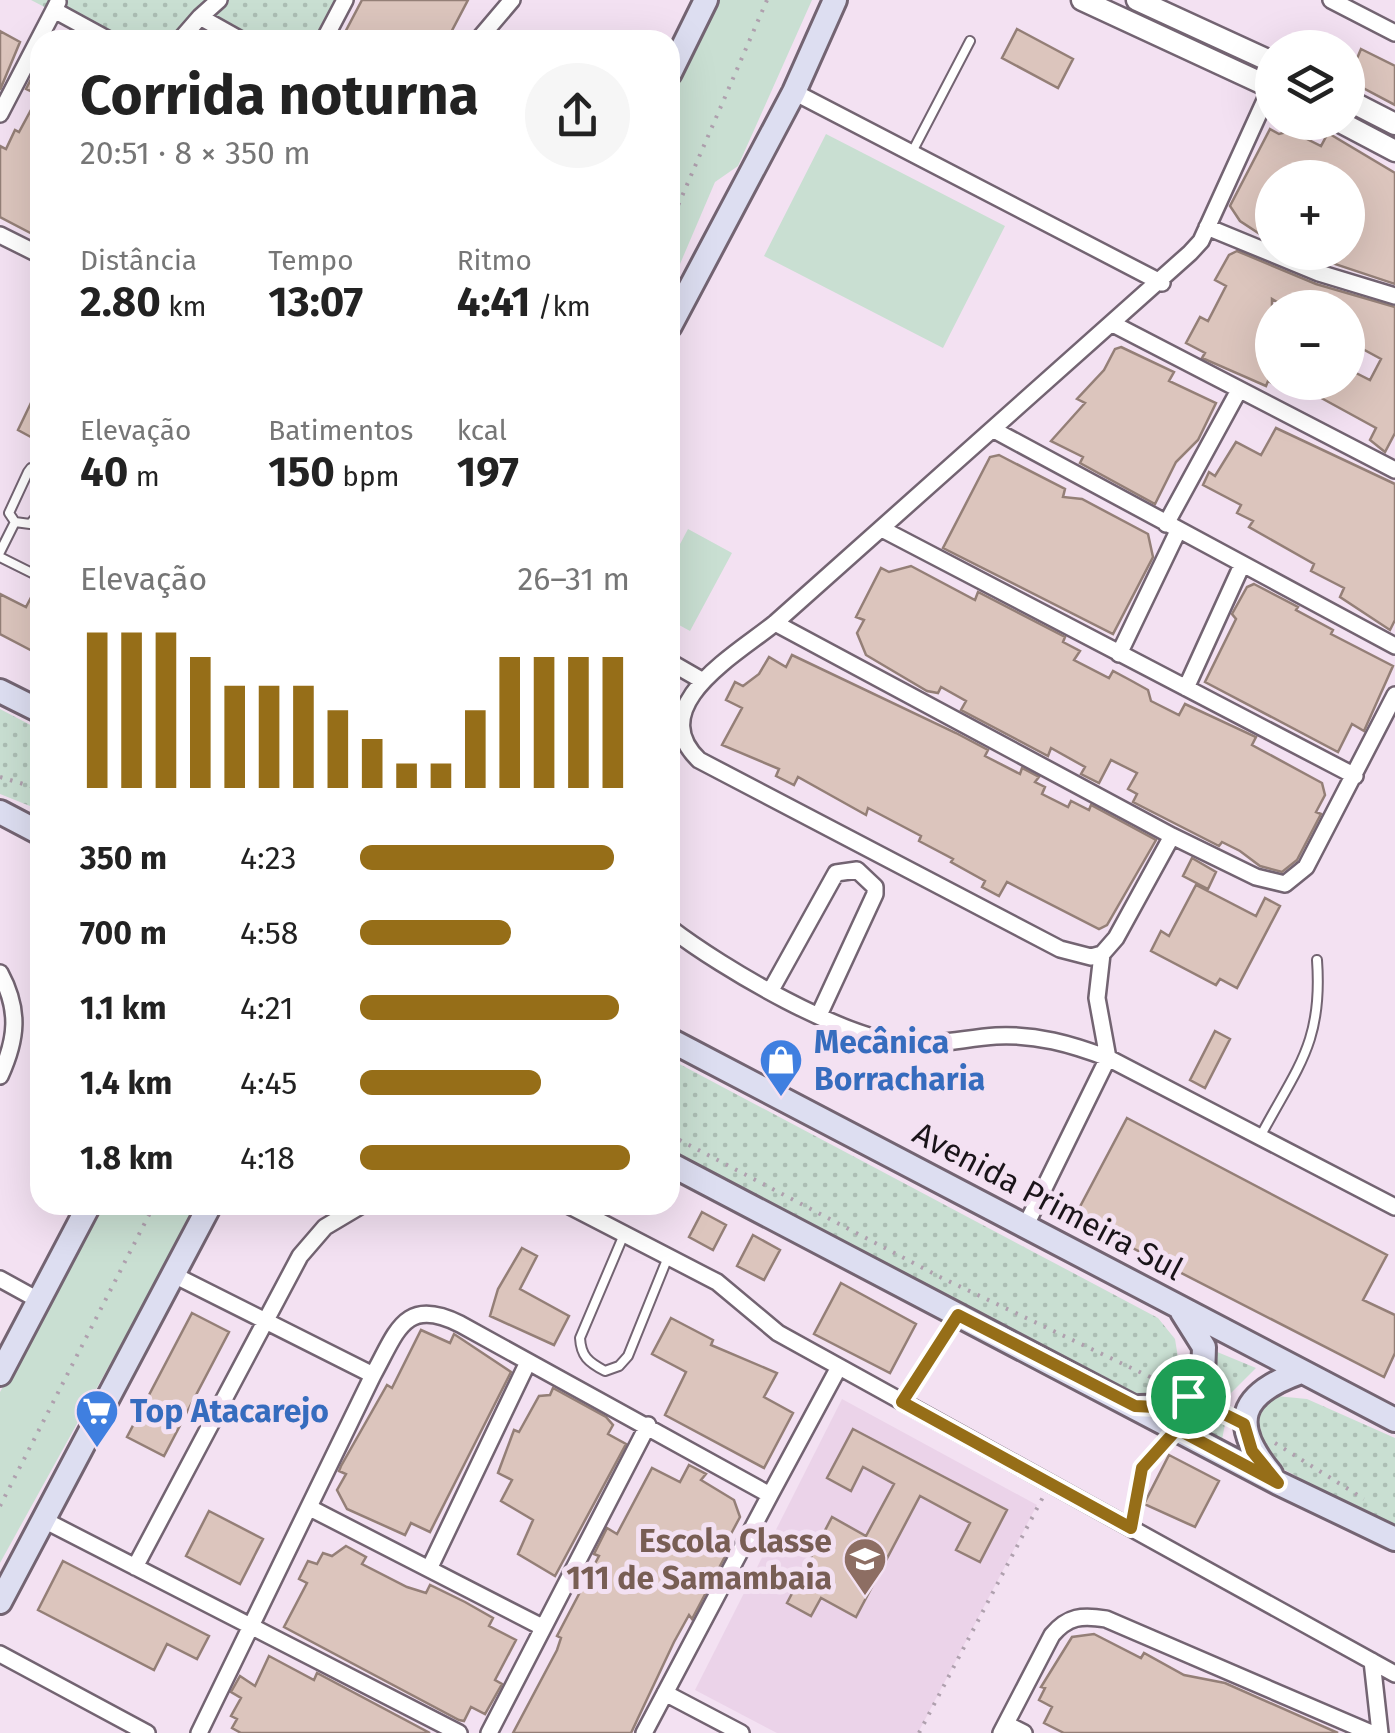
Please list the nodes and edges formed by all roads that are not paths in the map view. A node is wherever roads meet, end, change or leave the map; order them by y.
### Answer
1 (219, 0) edge
2 (346, 0) edge
3 (512, 0) edge
4 (706, 0) edge
5 (835, 0) edge
6 (1082, 0) edge
7 (1137, 0) edge
8 (1331, 0) edge
9 (57, 5) edge
10 (200, 16) junction
11 (44, 30) edge
12 (94, 30) edge
13 (188, 30) edge
14 (224, 30) edge
15 (330, 30) edge
16 (486, 30) edge
17 (1395, 34) edge
18 (970, 41) dead end
19 (680, 53) edge
20 (1255, 54) edge
21 (30, 57) edge
22 (1255, 79) edge
23 (794, 92) junction
24 (1365, 109) edge
25 (0, 114) edge
26 (1255, 124) edge
27 (1395, 124) edge
28 (1365, 135) edge
29 (1395, 151) edge
30 (912, 154) junction
31 (1207, 227) junction
32 (0, 235) edge
33 (30, 250) edge
34 (1162, 282) junction
35 (681, 284) edge
36 (1395, 296) edge
37 (1115, 325) junction
38 (1238, 392) junction
39 (994, 430) junction
40 (30, 469) edge
41 (1395, 470) edge
42 (16, 522) junction
43 (30, 524) edge
44 (1172, 527) junction
45 (882, 529) junction
46 (0, 555) edge
47 (1242, 565) junction
48 (30, 572) edge
49 (775, 624) junction
50 (1395, 646) edge
51 (1119, 654) junction
52 (680, 668) edge
53 (704, 681) junction
54 (1186, 688) junction
55 (0, 691) edge
56 (1395, 695) edge
57 (30, 706) edge
58 (680, 720) edge
59 (680, 726) edge
60 (1355, 776) junction
61 (0, 812) edge
62 (30, 828) edge
63 (1172, 836) junction
64 (680, 934) edge
65 (1102, 954) junction
66 (1317, 960) dead end
67 (0, 974) edge
68 (771, 990) junction
69 (819, 1016) junction
70 (680, 1045) edge
71 (1108, 1058) junction
72 (0, 1076) edge
73 (1260, 1137) junction
74 (680, 1169) edge
75 (1395, 1207) edge
76 (84, 1215) edge
77 (205, 1215) edge
78 (345, 1215) edge
79 (589, 1215) edge
80 (1026, 1225) junction
81 (624, 1232) junction
82 (668, 1255) junction
83 (174, 1275) junction
84 (0, 1279) edge
85 (40, 1301) junction
86 (1176, 1305) junction
87 (266, 1319) junction
88 (528, 1362) junction
89 (838, 1366) junction
90 (1301, 1372) junction
91 (0, 1374) edge
92 (372, 1375) junction
93 (1135, 1406) junction
94 (1395, 1420) edge
95 (648, 1425) junction
96 (1278, 1483) junction
97 (770, 1494) junction
98 (310, 1508) junction
99 (44, 1520) junction
100 (1395, 1540) edge
101 (135, 1567) junction
102 (430, 1568) junction
103 (0, 1602) edge
104 (251, 1626) junction
105 (542, 1626) junction
106 (0, 1654) edge
107 (1372, 1661) junction
108 (1395, 1674) edge
109 (664, 1693) junction
110 (1004, 1728) edge
111 (1369, 1732) edge
112 (146, 1733) edge
113 (199, 1733) edge
114 (459, 1733) edge
115 (489, 1733) edge
116 (644, 1733) edge
117 (741, 1733) edge
118 (1024, 1733) edge

1 - 10 street
2 - 15 street
3 - 16 street
4 - 19 main road
5 - 23 main road
6 - 22 street
7 - 20 street
8 - 17 street
9 - 11 street
9 - 12 street
10 - 13 street
10 - 14 street
18 - 30 lane
21 - 25 street
23 - 30 street
23 - 35 main road
24 - 27 street
26 - 31 street
28 - 29 street
30 - 34 street
31 - 34 street
31 - 36 street
32 - 33 street
34 - 37 street
37 - 38 street
37 - 39 street
38 - 41 street
38 - 44 street
39 - 44 street
39 - 45 street
40 - 42 lane
42 - 43 lane
42 - 46 lane
44 - 47 street
44 - 51 street
45 - 49 street
45 - 51 street
46 - 48 lane
47 - 50 street
47 - 54 street
49 - 53 street
49 - 63 street
51 - 54 street
52 - 53 street
53 - 58 street
54 - 60 street
55 - 57 main road
56 - 60 street
59 - 65 street
60 - 63 street
61 - 62 main road
63 - 65 street
64 - 68 street
65 - 71 street
66 - 73 lane
67 - 72 street
68 - 69 street
68 - 69 street
69 - 71 street
70 - 80 main road, Avenida Primeira Sul
71 - 73 street
71 - 80 street
73 - 75 street
74 - 93 main road
76 - 85 main road
77 - 83 main road
78 - 87 street
79 - 81 street
80 - 86 main road, Avenida Primeira Sul
81 - 82 street
81 - 82 lane
82 - 89 street
83 - 87 street
83 - 99 main road
84 - 85 street
85 - 91 main road
86 - 90 main road, Avenida Primeira Sul
86 - 93 main road
87 - 92 street
87 - 101 street
88 - 92 street
88 - 95 street
88 - 102 street
89 - 97 street
89 - 107 street
90 - 94 main road, Avenida Primeira Sul
90 - 96 main road
92 - 98 street
93 - 96 main road
95 - 97 street
95 - 105 street
96 - 100 main road
97 - 109 street
98 - 102 street
98 - 104 street
99 - 101 street
99 - 103 main road
101 - 104 street
102 - 105 street
104 - 113 street
104 - 114 street
105 - 115 street
106 - 112 street
107 - 108 street
107 - 111 street
109 - 116 street
109 - 117 street
110 - 111 street
110 - 118 street

